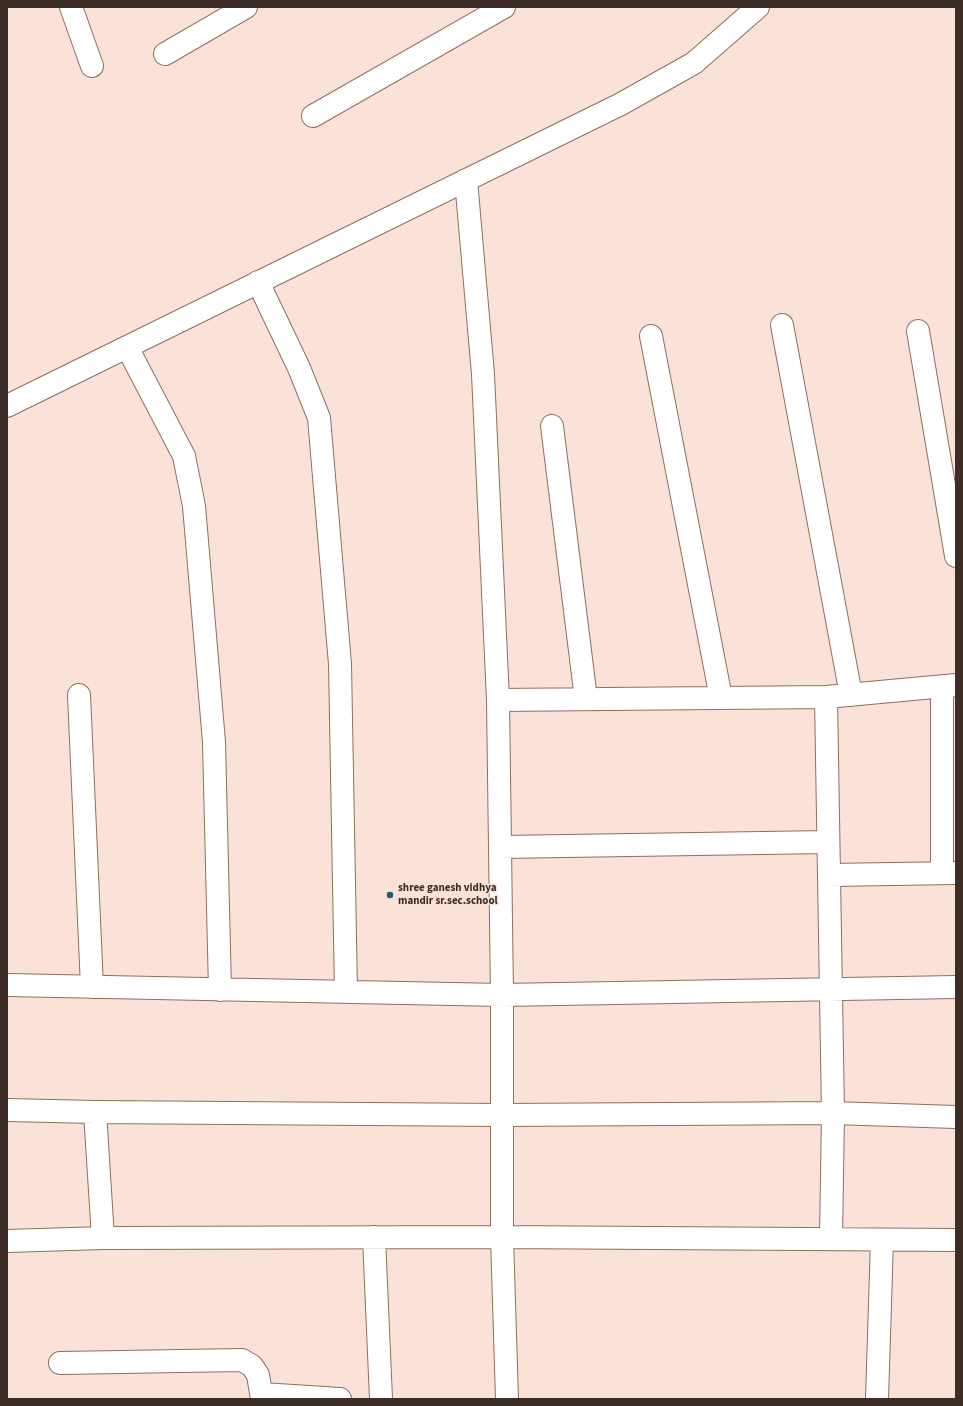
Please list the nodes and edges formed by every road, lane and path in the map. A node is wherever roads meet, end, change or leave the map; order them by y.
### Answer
1 (71, 7) edge
2 (246, 7) edge
3 (504, 7) edge
4 (758, 7) edge
5 (165, 54) dead end
6 (92, 66) dead end
7 (313, 116) dead end
8 (466, 180) junction
9 (258, 282) junction
10 (782, 325) dead end
11 (918, 331) dead end
12 (651, 336) dead end
13 (127, 347) junction
14 (7, 406) edge
15 (552, 426) dead end
16 (956, 556) edge
17 (949, 686) edge
18 (79, 695) dead end
19 (851, 695) junction
20 (826, 697) junction
21 (721, 698) junction
22 (586, 699) junction
23 (498, 700) junction
24 (828, 842) junction
25 (500, 847) junction
26 (949, 873) edge
27 (829, 875) junction
28 (7, 985) edge
29 (92, 987) junction
30 (956, 987) edge
31 (831, 989) junction
32 (220, 990) junction
33 (346, 992) junction
34 (502, 995) junction
35 (7, 1110) edge
36 (95, 1112) junction
37 (833, 1113) junction
38 (502, 1115) junction
39 (956, 1117) edge
40 (374, 1237) junction
41 (502, 1237) junction
42 (103, 1238) junction
43 (831, 1240) junction
44 (882, 1240) junction
45 (956, 1240) edge
46 (7, 1241) edge
47 (60, 1363) dead end
48 (262, 1397) edge
49 (340, 1399) edge
50 (381, 1399) edge
51 (507, 1399) edge
52 (877, 1399) edge

1 - 6 street
2 - 5 street
3 - 7 street
4 - 8 street
8 - 9 street
8 - 23 street
9 - 13 street
9 - 33 street
10 - 19 street
11 - 16 street
12 - 21 street
13 - 14 street
13 - 32 street
15 - 22 street
17 - 19 street
17 - 26 street
18 - 29 street
19 - 20 street
20 - 21 street
20 - 24 street
21 - 22 street
22 - 23 street
23 - 25 street
24 - 25 street
24 - 27 street
25 - 34 street
26 - 27 street
27 - 31 street
28 - 29 street
29 - 32 street
30 - 31 street
31 - 34 street
31 - 37 street
32 - 33 street
33 - 34 street
34 - 38 street
35 - 36 street
36 - 38 street
36 - 42 street
37 - 38 street
37 - 39 street
37 - 43 street
38 - 41 street
40 - 41 street
40 - 42 street
40 - 50 street
41 - 43 street
41 - 51 street
42 - 46 street
43 - 44 street
44 - 45 street
44 - 52 street
47 - 48 street
48 - 49 street

